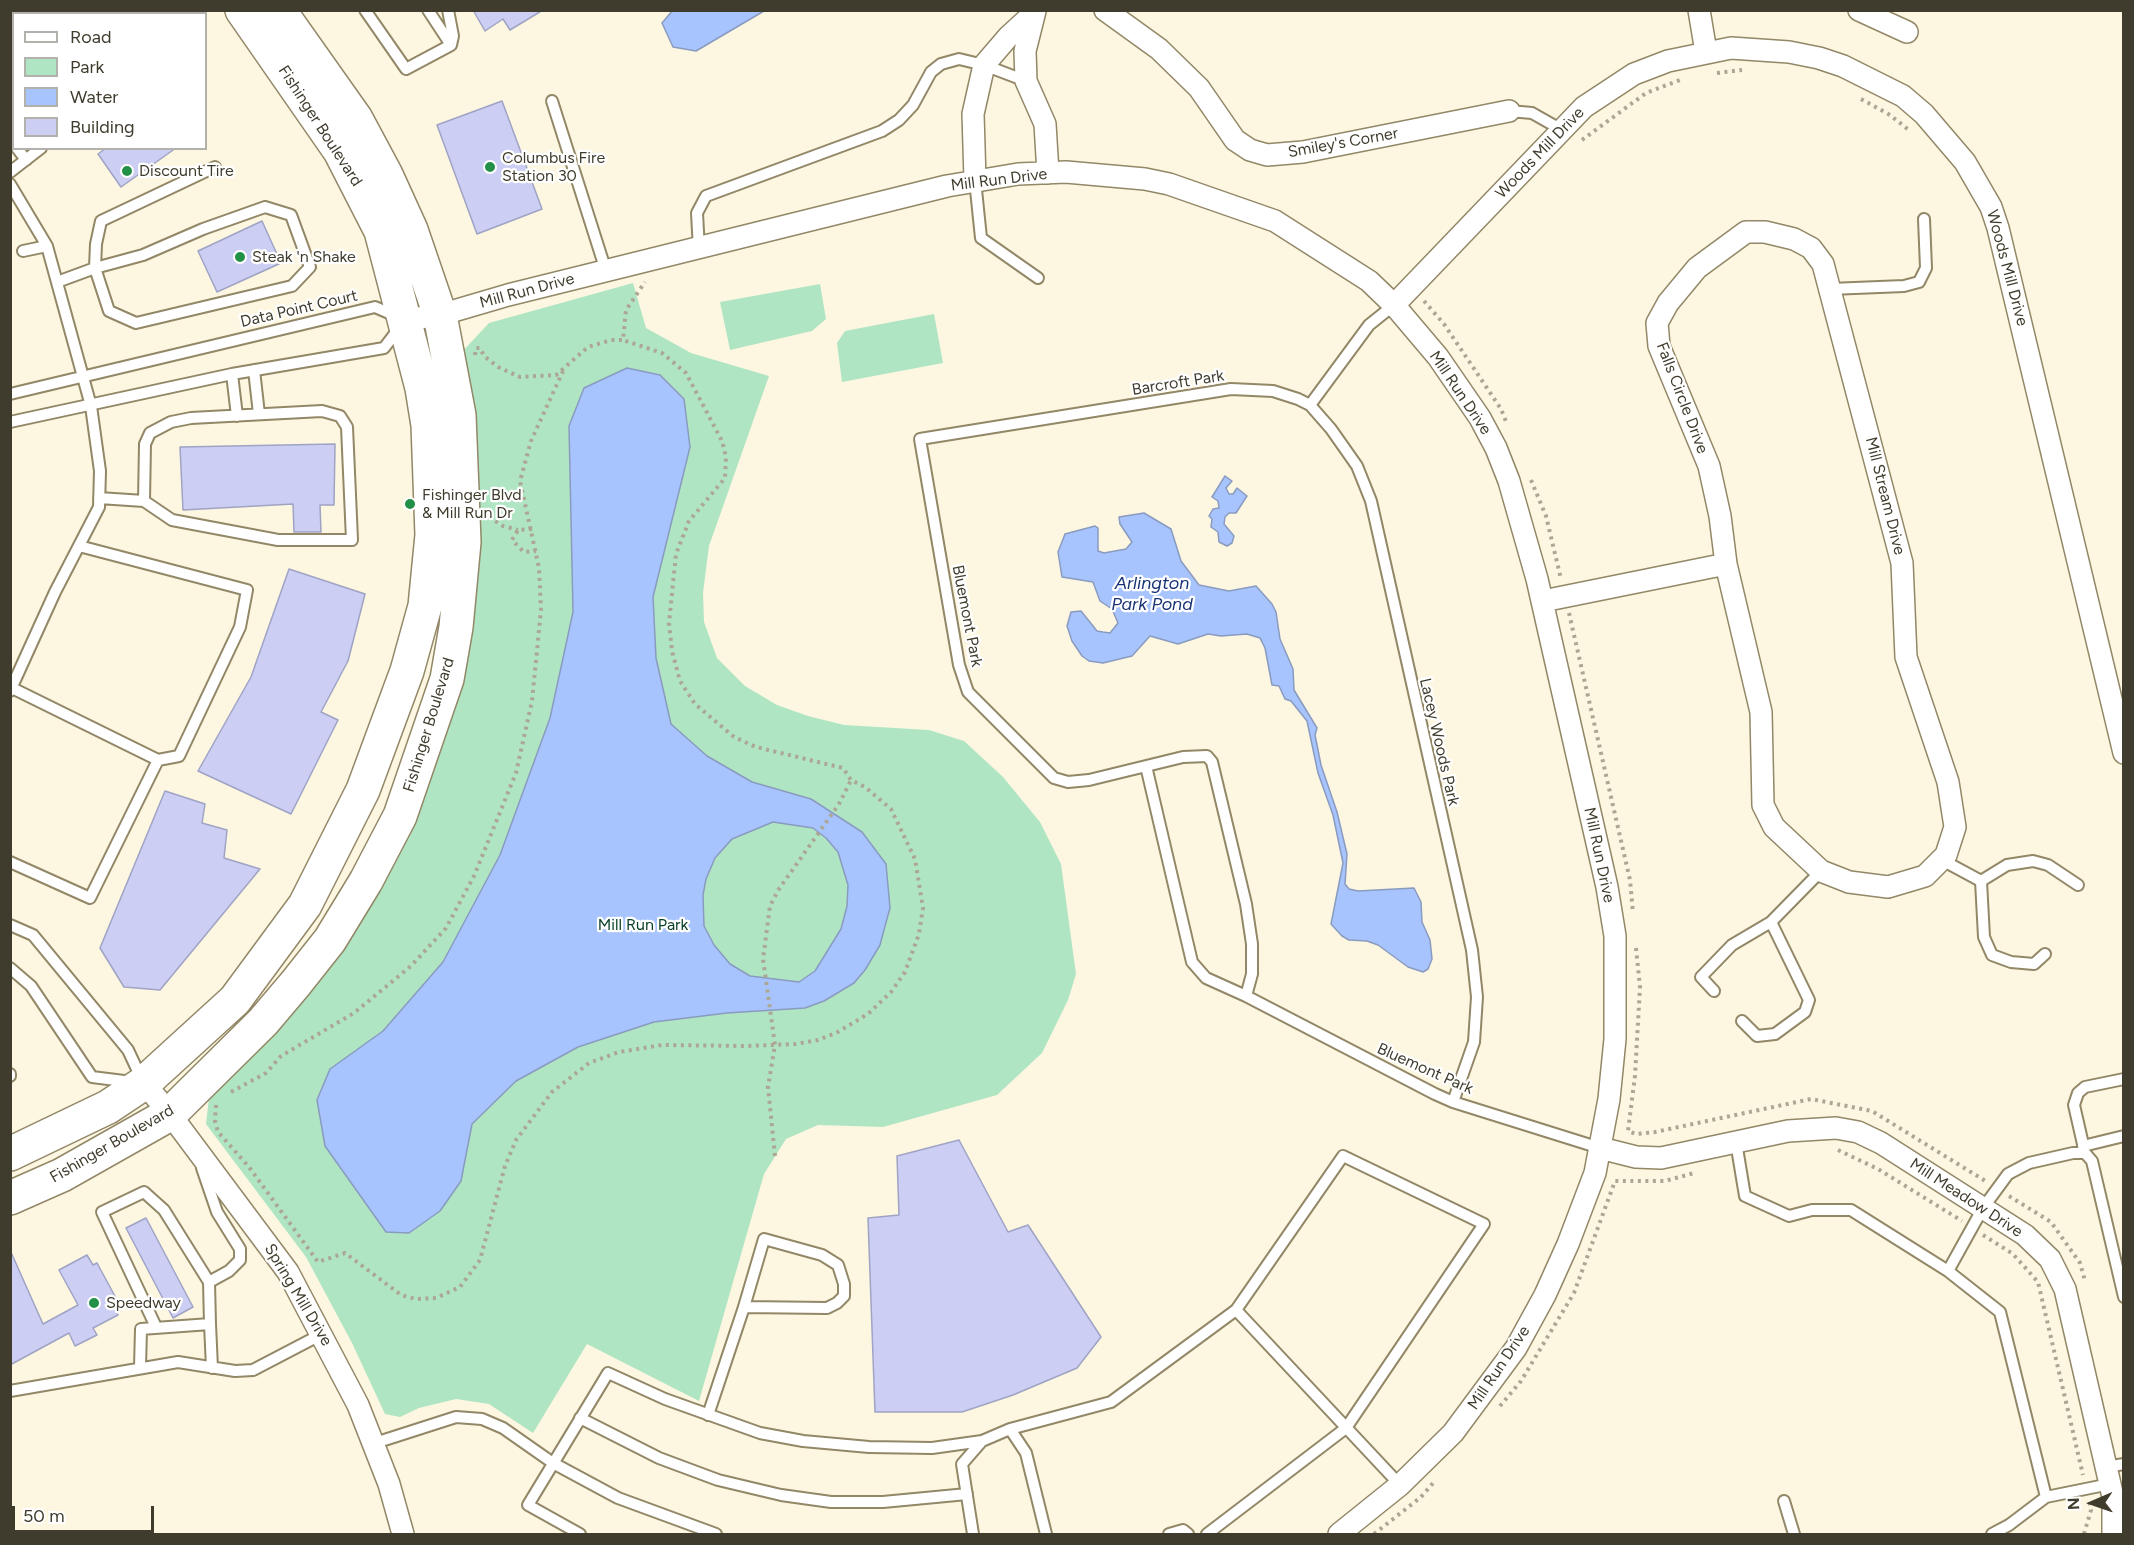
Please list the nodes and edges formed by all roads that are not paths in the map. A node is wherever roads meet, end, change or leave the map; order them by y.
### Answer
1 (242, 10) edge
2 (279, 10) edge
3 (365, 10) edge
4 (428, 10) edge
5 (448, 10) edge
6 (1105, 10) edge
7 (1699, 10) edge
8 (1859, 10) edge
9 (1034, 12) edge
10 (1907, 32) dead end
11 (451, 45) junction
12 (1706, 52) junction
13 (984, 65) junction
14 (1026, 81) junction
15 (552, 101) dead end
16 (1509, 111) joint
17 (1569, 137) junction
18 (18, 150) edge
19 (38, 150) edge
20 (26, 160) junction
21 (215, 166) dead end
22 (10, 172) edge
23 (1048, 172) junction
24 (975, 180) junction
25 (10, 184) edge
26 (1924, 219) dead end
27 (47, 246) junction
28 (699, 250) junction
29 (23, 251) dead end
30 (1717, 252) joint
31 (95, 268) junction
32 (606, 271) junction
33 (1038, 278) dead end
34 (57, 282) junction
35 (1830, 289) junction
36 (1394, 305) junction
37 (440, 315) junction
38 (405, 320) junction
39 (254, 370) junction
40 (232, 374) junction
41 (83, 378) junction
42 (10, 394) edge
43 (1310, 405) junction
44 (91, 406) junction
45 (259, 414) junction
46 (237, 416) junction
47 (10, 422) edge
48 (920, 439) joint
49 (99, 498) junction
50 (144, 501) junction
51 (79, 546) junction
52 (1726, 564) junction
53 (1543, 602) junction
54 (11, 689) edge
55 (2124, 753) edge
56 (158, 760) junction
57 (1146, 766) junction
58 (1942, 860) junction
59 (10, 862) edge
60 (1821, 871) junction
61 (1981, 881) junction
62 (2078, 885) dead end
63 (1771, 922) junction
64 (10, 925) edge
65 (2045, 954) dead end
66 (10, 968) edge
67 (1714, 991) dead end
68 (1246, 996) junction
69 (1742, 1022) dead end
70 (2124, 1079) edge
71 (144, 1083) junction
72 (1453, 1102) junction
73 (170, 1114) junction
74 (2124, 1136) edge
75 (1737, 1142) junction
76 (1600, 1148) junction
77 (2084, 1150) junction
78 (10, 1154) edge
79 (198, 1154) junction
80 (10, 1198) edge
81 (1983, 1208) junction
82 (1948, 1271) junction
83 (209, 1282) junction
84 (2124, 1297) edge
85 (744, 1307) junction
86 (1236, 1310) junction
87 (210, 1324) junction
88 (156, 1327) junction
89 (322, 1334) junction
90 (141, 1367) junction
91 (212, 1368) junction
92 (10, 1391) edge
93 (708, 1415) junction
94 (580, 1418) junction
95 (1346, 1428) junction
96 (1011, 1429) junction
97 (982, 1441) junction
98 (375, 1443) junction
99 (553, 1463) junction
100 (2113, 1472) edge
101 (1400, 1485) junction
102 (966, 1494) junction
103 (2046, 1497) junction
104 (1784, 1501) dead end
105 (403, 1534) edge
106 (580, 1534) edge
107 (716, 1534) edge
108 (973, 1534) edge
109 (1046, 1534) edge
110 (1169, 1534) edge
111 (1188, 1534) edge
112 (1207, 1534) edge
113 (1339, 1534) edge
114 (1794, 1534) edge
115 (1992, 1534) edge
116 (2113, 1534) edge

1 - 38 main road, Fishinger Boulevard
2 - 37 main road, Fishinger Boulevard
3 - 11 lane
4 - 11 lane
5 - 11 lane
6 - 16 street, Smiley's Corner
7 - 12 street
8 - 10 street
9 - 13 street
9 - 14 street
12 - 17 street, Woods Mill Drive
12 - 55 street, Woods Mill Drive
13 - 14 lane
13 - 24 street
13 - 28 lane
14 - 23 street
15 - 32 lane
16 - 17 lane, Smiley's Corner
17 - 36 street, Woods Mill Drive
18 - 20 lane
19 - 20 lane
20 - 22 lane
21 - 31 lane
23 - 24 street, Mill Run Drive
23 - 36 street, Mill Run Drive
24 - 28 street, Mill Run Drive
24 - 33 lane
25 - 27 lane
26 - 35 lane
27 - 29 lane
27 - 34 lane
28 - 32 street, Mill Run Drive
30 - 35 street, Mill Stream Drive
30 - 52 street, Falls Circle Drive
31 - 31 lane
31 - 34 lane
32 - 37 street, Mill Run Drive
34 - 41 lane
35 - 58 street, Mill Stream Drive
36 - 43 lane
36 - 53 street, Mill Run Drive
37 - 38 street, Mill Run Drive
37 - 73 main road, Fishinger Boulevard
38 - 39 lane
38 - 41 lane, Data Point Court
38 - 71 main road, Fishinger Boulevard
39 - 40 lane
39 - 45 lane
40 - 44 lane
40 - 46 lane
41 - 42 lane, Data Point Court
41 - 44 lane
43 - 48 lane, Barcroft Park
43 - 72 lane, Lacey Woods Park
44 - 47 lane
44 - 49 lane
45 - 46 lane
45 - 50 lane
46 - 50 lane
48 - 57 lane, Bluemont Park
49 - 50 lane
49 - 51 lane
51 - 54 lane
51 - 56 lane
52 - 53 street
52 - 60 street, Falls Circle Drive
53 - 76 street, Mill Run Drive
54 - 56 lane
56 - 59 lane
57 - 68 lane, Bluemont Park
57 - 68 lane, Bluemont Park
58 - 60 street
58 - 61 lane
60 - 63 lane
61 - 62 lane
61 - 65 lane
63 - 67 lane
63 - 69 lane
64 - 71 lane
66 - 71 lane
68 - 72 lane, Bluemont Park
70 - 77 lane
71 - 73 street, Spring Mill Drive
71 - 78 main road, Fishinger Boulevard
72 - 76 lane, Bluemont Park
73 - 79 street, Spring Mill Drive
73 - 80 main road, Fishinger Boulevard
74 - 77 lane
75 - 76 street, Mill Meadow Drive
75 - 81 street, Mill Meadow Drive
75 - 82 lane
76 - 101 street, Mill Run Drive
77 - 81 lane
77 - 84 lane
79 - 83 lane
79 - 89 street, Spring Mill Drive
81 - 82 lane
81 - 100 street, Mill Meadow Drive
82 - 103 lane
83 - 87 lane
83 - 88 lane
85 - 85 lane
85 - 93 lane
86 - 95 lane
86 - 95 lane
86 - 96 lane
87 - 88 lane
87 - 91 lane
88 - 90 lane
89 - 91 lane
89 - 98 street, Spring Mill Drive
90 - 91 lane
90 - 92 lane
93 - 94 lane
93 - 97 lane
94 - 99 lane
94 - 102 lane
95 - 101 lane
95 - 112 lane
96 - 97 lane
96 - 109 lane
97 - 102 lane
98 - 99 lane
98 - 105 street, Spring Mill Drive
99 - 106 lane
99 - 107 lane
100 - 103 lane
100 - 116 street, Mill Meadow Drive
101 - 113 street, Mill Run Drive
102 - 108 lane
103 - 115 lane
104 - 114 lane
110 - 111 lane

